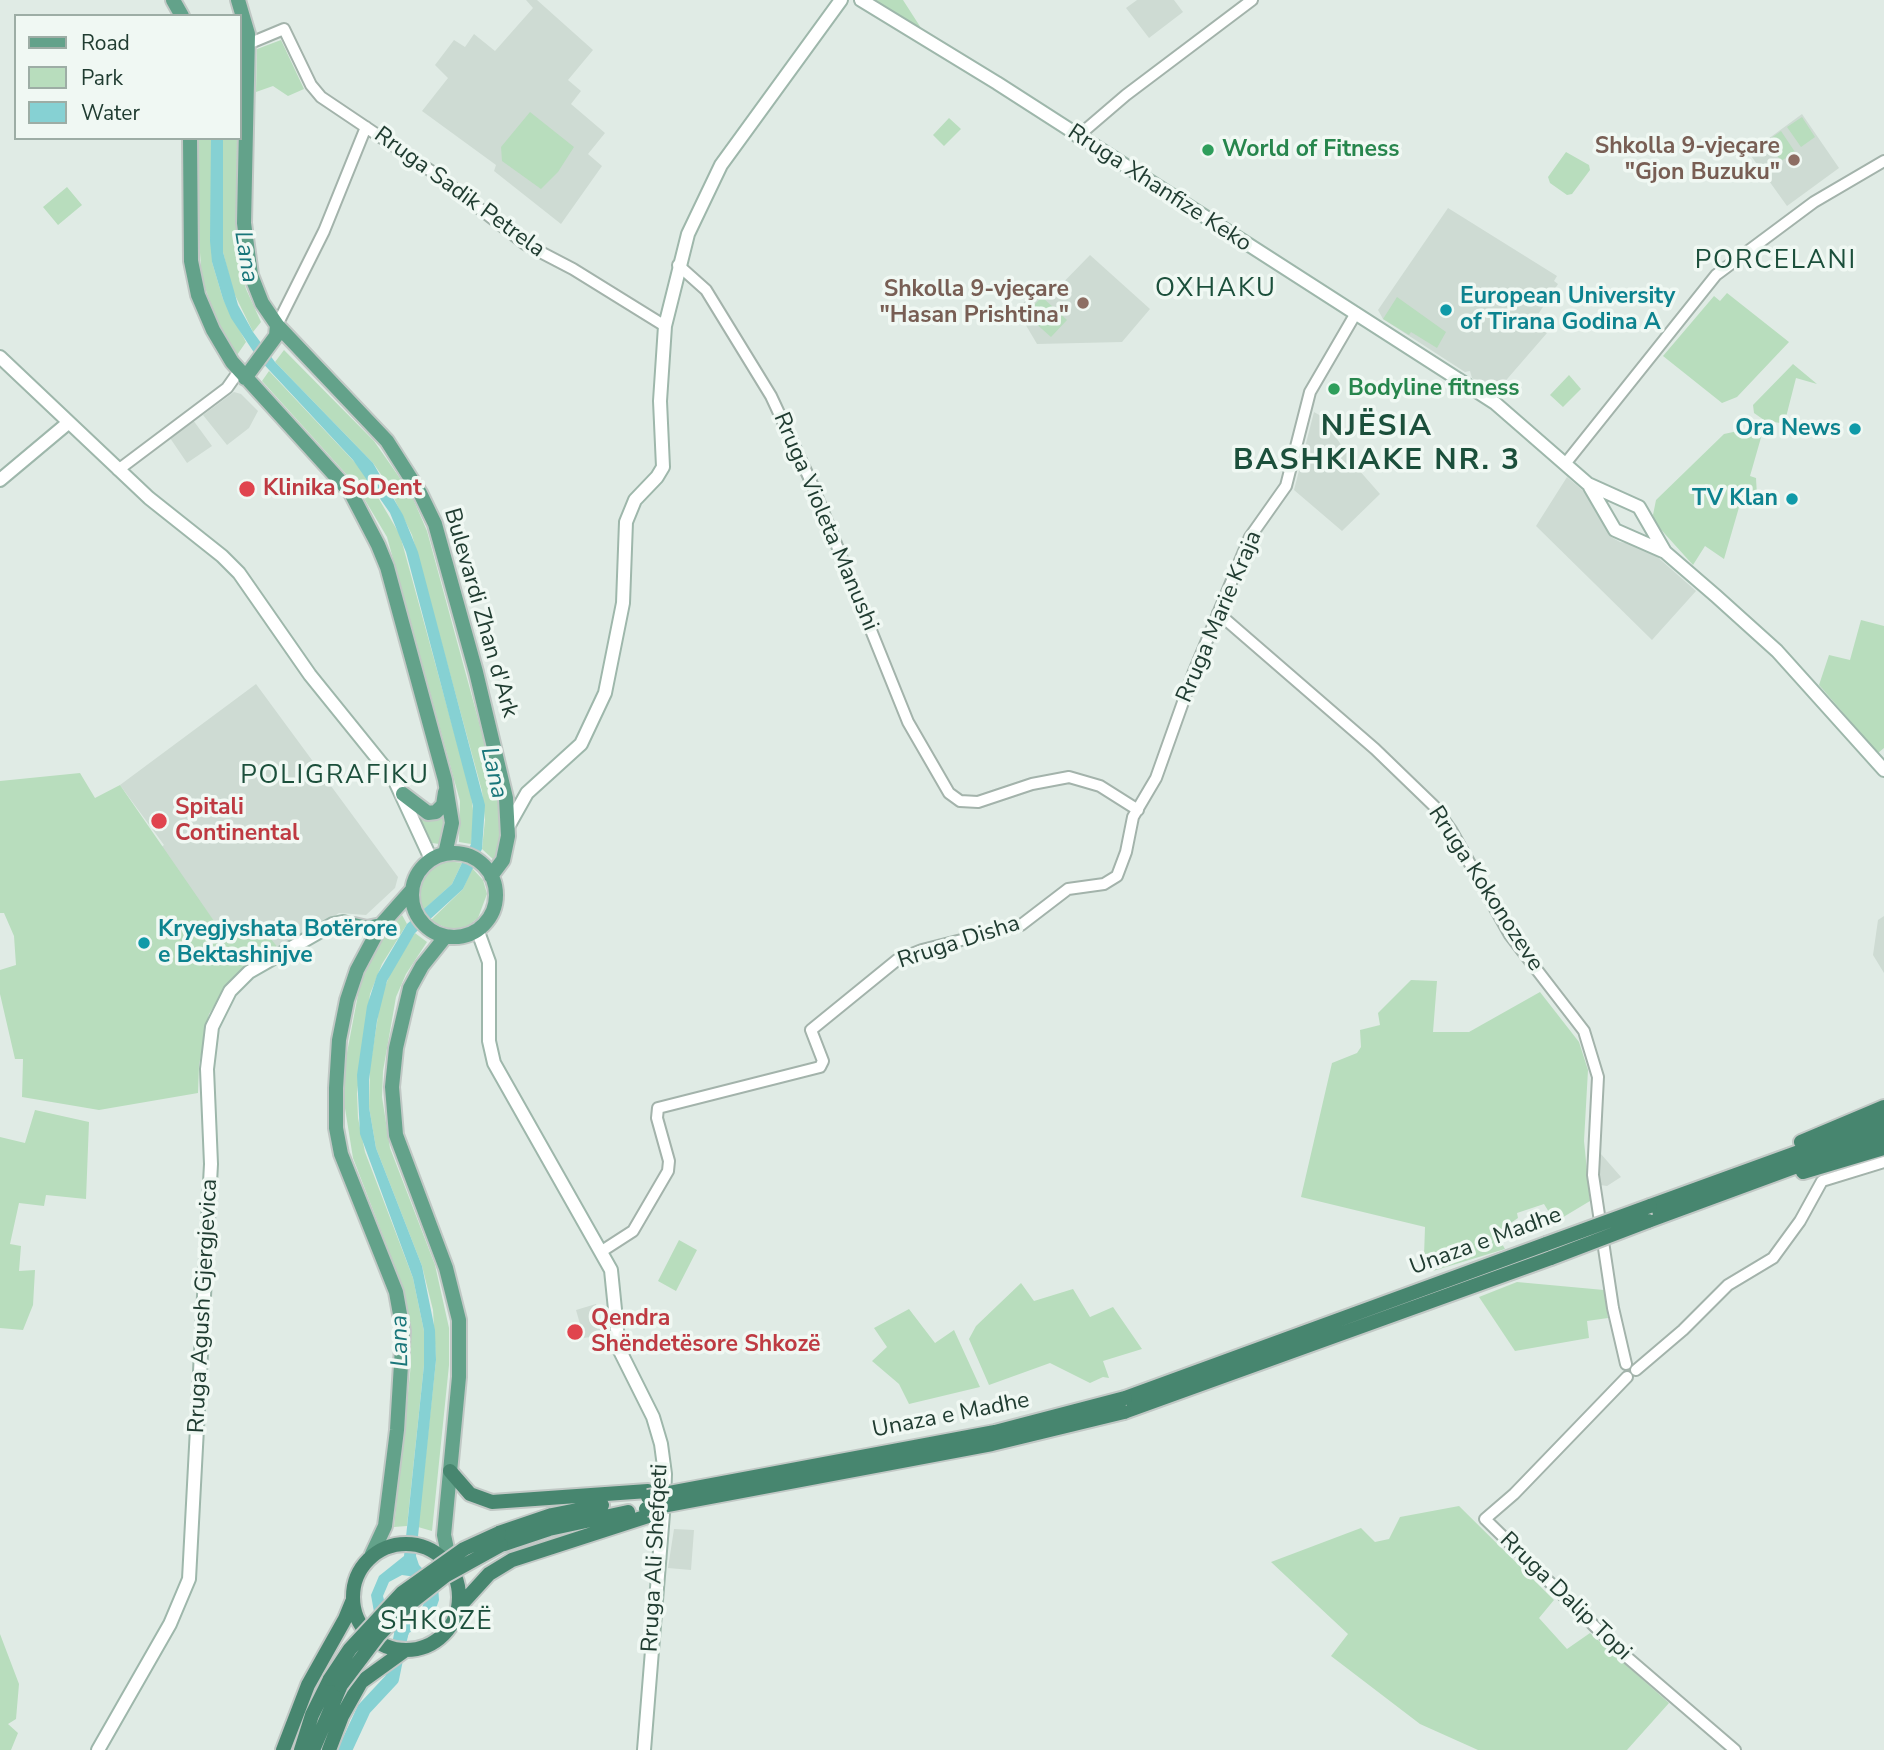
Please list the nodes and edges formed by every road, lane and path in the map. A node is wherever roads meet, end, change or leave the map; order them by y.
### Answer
1 (841, 0) edge
2 (1252, 0) edge
3 (866, 2) edge
4 (242, 18) edge
5 (248, 44) junction
6 (366, 127) junction
7 (1077, 137) junction
8 (190, 140) edge
9 (1884, 161) edge
10 (678, 265) junction
11 (1356, 313) junction
12 (665, 327) junction
13 (273, 332) junction
14 (0, 357) edge
15 (245, 370) junction
16 (68, 423) junction
17 (1565, 464) junction
18 (118, 470) junction
19 (0, 480) edge
20 (1588, 484) junction
21 (1628, 503) junction
22 (1644, 517) junction
23 (1611, 522) junction
24 (1628, 536) junction
25 (1665, 552) junction
26 (1218, 613) junction
27 (1879, 762) edge
28 (1884, 770) edge
29 (445, 780) junction
30 (502, 780) junction
31 (527, 793) junction
32 (403, 794) junction
33 (1138, 810) junction
34 (509, 825) junction
35 (444, 855) junction
36 (487, 871) junction
37 (1114, 880) joint
38 (412, 890) junction
39 (354, 925) junction
40 (381, 925) junction
41 (477, 929) junction
42 (446, 936) junction
43 (366, 949) junction
44 (1884, 1107) edge
45 (1884, 1121) edge
46 (1884, 1134) edge
47 (1884, 1148) edge
48 (1884, 1162) edge
49 (1721, 1181) junction
50 (1747, 1185) junction
51 (1602, 1239) junction
52 (602, 1251) junction
53 (1549, 1251) junction
54 (1630, 1370) junction
55 (1124, 1405) junction
56 (450, 1471) junction
57 (648, 1503) junction
58 (372, 1554) junction
59 (451, 1568) junction
60 (352, 1601) junction
61 (458, 1608) junction
62 (398, 1652) junction
63 (336, 1682) junction
64 (98, 1750) edge
65 (283, 1750) edge
66 (301, 1750) edge
67 (313, 1750) edge
68 (329, 1750) edge
69 (644, 1750) edge
70 (1735, 1750) edge

1 - 10 main road
2 - 7 street
3 - 7 main road, Rruga Xhanfize Keko
4 - 5 main road, Bulevardi Zhan d'Ark
5 - 6 street, Rruga Sadik Petrela
5 - 13 main road, Bulevardi Zhan d'Ark
6 - 12 street, Rruga Sadik Petrela
6 - 13 street
7 - 11 main road, Rruga Xhanfize Keko
8 - 15 main road
9 - 17 street
10 - 12 main road
10 - 33 street, Rruga Violeta Manushi
11 - 17 main road, Rruga Xhanfize Keko
11 - 26 street, Rruga Marie Kraja
12 - 31 main road
13 - 15 main road
13 - 30 main road, Bulevardi Zhan d'Ark
14 - 16 main road
15 - 18 street
15 - 29 main road
16 - 18 main road
16 - 19 main road
17 - 20 main road, Rruga Xhanfize Keko
18 - 32 main road
20 - 21 main road, Rruga Xhanfize Keko
20 - 23 main road, Rruga Xhanfize Keko
21 - 22 main road
21 - 23 main road
22 - 24 main road
22 - 25 main road
23 - 24 main road
24 - 25 main road
25 - 27 main road
26 - 33 street, Rruga Marie Kraja
26 - 51 street, Rruga Kokonozeve
27 - 28 main road
29 - 32 main road
29 - 35 main road
30 - 31 main road
30 - 34 main road, Bulevardi Zhan d'Ark
31 - 34 main road
32 - 35 main road
33 - 37 street, Rruga Marie Kraja
34 - 36 main road, Bulevardi Zhan d'Ark
35 - 36 main road
35 - 38 main road
36 - 41 main road
37 - 52 street, Rruga Disha
38 - 40 main road
38 - 42 main road
39 - 40 main road
39 - 43 main road
39 - 64 main road, Rruga Agush Gjergjevica
40 - 43 main road
41 - 42 main road
41 - 52 main road, Rruga Ali Shefqeti
42 - 56 main road
43 - 58 main road
44 - 49 highway
45 - 49 highway
46 - 50 highway, Unaza e Madhe
47 - 50 highway
48 - 54 street, Rruga Dalip Topi
49 - 53 highway, Unaza e Madhe, bridge
50 - 51 highway, Unaza e Madhe, bridge
51 - 53 highway, Unaza e Madhe, bridge
51 - 54 street, Rruga Kokonozeve
52 - 69 main road, Rruga Ali Shefqeti
53 - 55 highway, Unaza e Madhe
54 - 70 street, Rruga Dalip Topi
55 - 57 highway, Unaza e Madhe, bridge
55 - 57 highway, Unaza e Madhe, bridge
56 - 57 highway
56 - 59 main road
57 - 61 highway
57 - 63 highway, Unaza e Madhe, bridge
58 - 59 highway
58 - 60 highway
59 - 61 highway
60 - 62 highway
60 - 65 highway
61 - 62 highway
62 - 68 highway
63 - 66 highway, Unaza e Madhe
63 - 67 highway

